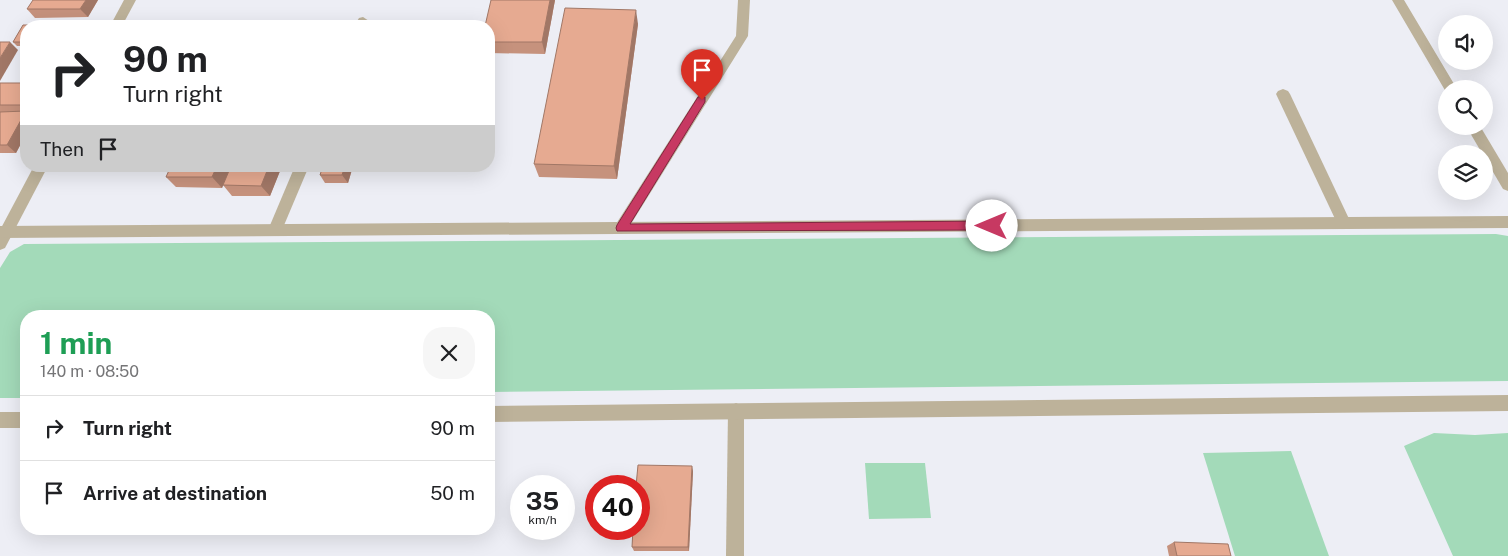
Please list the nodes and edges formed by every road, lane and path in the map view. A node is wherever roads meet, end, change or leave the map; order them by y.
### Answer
1 (130, 0) edge
2 (744, 0) edge
3 (1398, 0) edge
4 (119, 20) edge
5 (1446, 80) edge
6 (1283, 94) dead end
7 (1478, 135) edge
8 (38, 172) edge
9 (300, 172) edge
10 (1508, 185) edge
11 (1508, 222) edge
12 (1344, 223) junction
13 (621, 228) junction
14 (276, 230) junction
15 (2, 236) edge
16 (1508, 403) edge
17 (736, 411) junction
18 (495, 414) edge
19 (0, 420) edge
20 (20, 420) edge
21 (735, 556) edge

1 - 4 street
2 - 13 street
3 - 5 street
6 - 12 street
7 - 10 street
8 - 15 street
9 - 14 street
11 - 12 street
12 - 13 street
13 - 14 street
14 - 15 street
16 - 17 street
17 - 18 street
17 - 21 street
19 - 20 street

